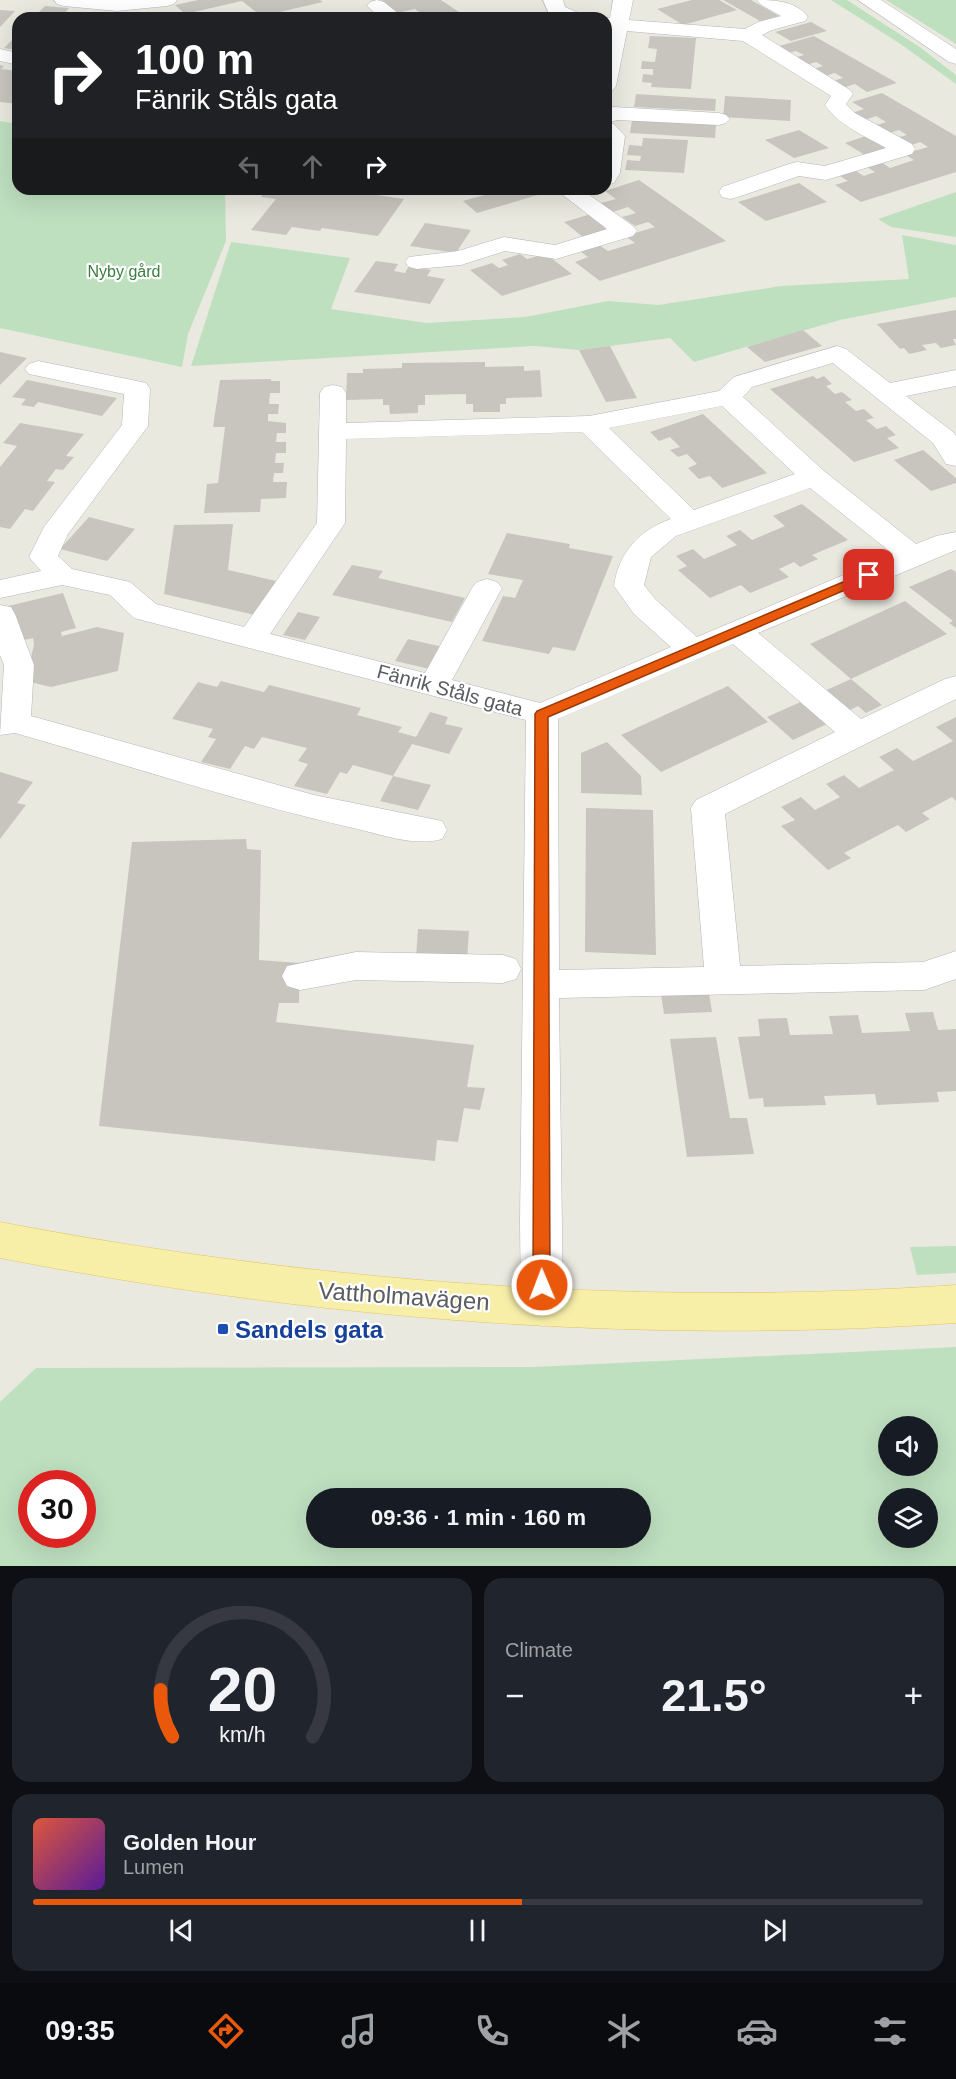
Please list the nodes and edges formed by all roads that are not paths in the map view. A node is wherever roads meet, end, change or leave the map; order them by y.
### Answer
1 (66, 0) edge
2 (553, 0) edge
3 (623, 0) edge
4 (767, 0) edge
5 (868, 0) edge
6 (166, 3) edge
7 (377, 6) dead end
8 (386, 12) edge
9 (560, 12) edge
10 (612, 25) edge
11 (748, 35) junction
12 (956, 58) edge
13 (612, 114) edge
14 (719, 119) dead end
15 (612, 134) edge
16 (612, 151) edge
17 (730, 192) dead end
18 (580, 195) edge
19 (417, 262) dead end
20 (38, 369) dead end
21 (956, 378) edge
22 (885, 392) junction
23 (333, 393) dead end
24 (728, 397) junction
25 (589, 424) junction
26 (332, 430) junction
27 (952, 444) edge
28 (814, 477) junction
29 (690, 522) junction
30 (956, 542) edge
31 (913, 556) junction
32 (62, 576) junction
33 (487, 588) dead end
34 (0, 590) edge
35 (0, 614) edge
36 (737, 631) junction
37 (251, 639) junction
38 (693, 650) junction
39 (9, 681) edge
40 (433, 686) junction
41 (956, 686) edge
42 (542, 714) junction
43 (7, 723) edge
44 (858, 734) junction
45 (430, 830) dead end
46 (956, 965) edge
47 (503, 969) dead end
48 (300, 976) dead end
49 (723, 980) junction
50 (541, 984) junction
51 (0, 1240) edge
52 (956, 1304) edge
53 (542, 1307) junction

1 - 6 street
2 - 9 street
3 - 10 street
4 - 11 street
5 - 12 street
7 - 8 street
10 - 11 street
11 - 17 street
13 - 14 street
15 - 16 street
18 - 19 street
20 - 32 street
21 - 22 street
22 - 24 street
22 - 27 street
23 - 26 street
24 - 25 street
24 - 28 street
25 - 26 street
25 - 29 street
26 - 37 street
28 - 29 street
28 - 31 street
29 - 38 street
30 - 31 street, Fänrik Ståls gata
31 - 36 street, Fänrik Ståls gata
32 - 34 street, Fänrik Ståls gata
32 - 37 street, Fänrik Ståls gata
33 - 40 street
35 - 39 street
36 - 38 street, Fänrik Ståls gata
36 - 44 street
37 - 40 street, Fänrik Ståls gata
38 - 42 street, Fänrik Ståls gata
39 - 43 street
40 - 42 street, Fänrik Ståls gata
41 - 44 street
42 - 50 street
43 - 45 street
44 - 49 street
46 - 49 street
47 - 48 street
49 - 50 street
50 - 53 street
51 - 53 main road, Vattholmavägen
52 - 53 main road, Vattholmavägen

